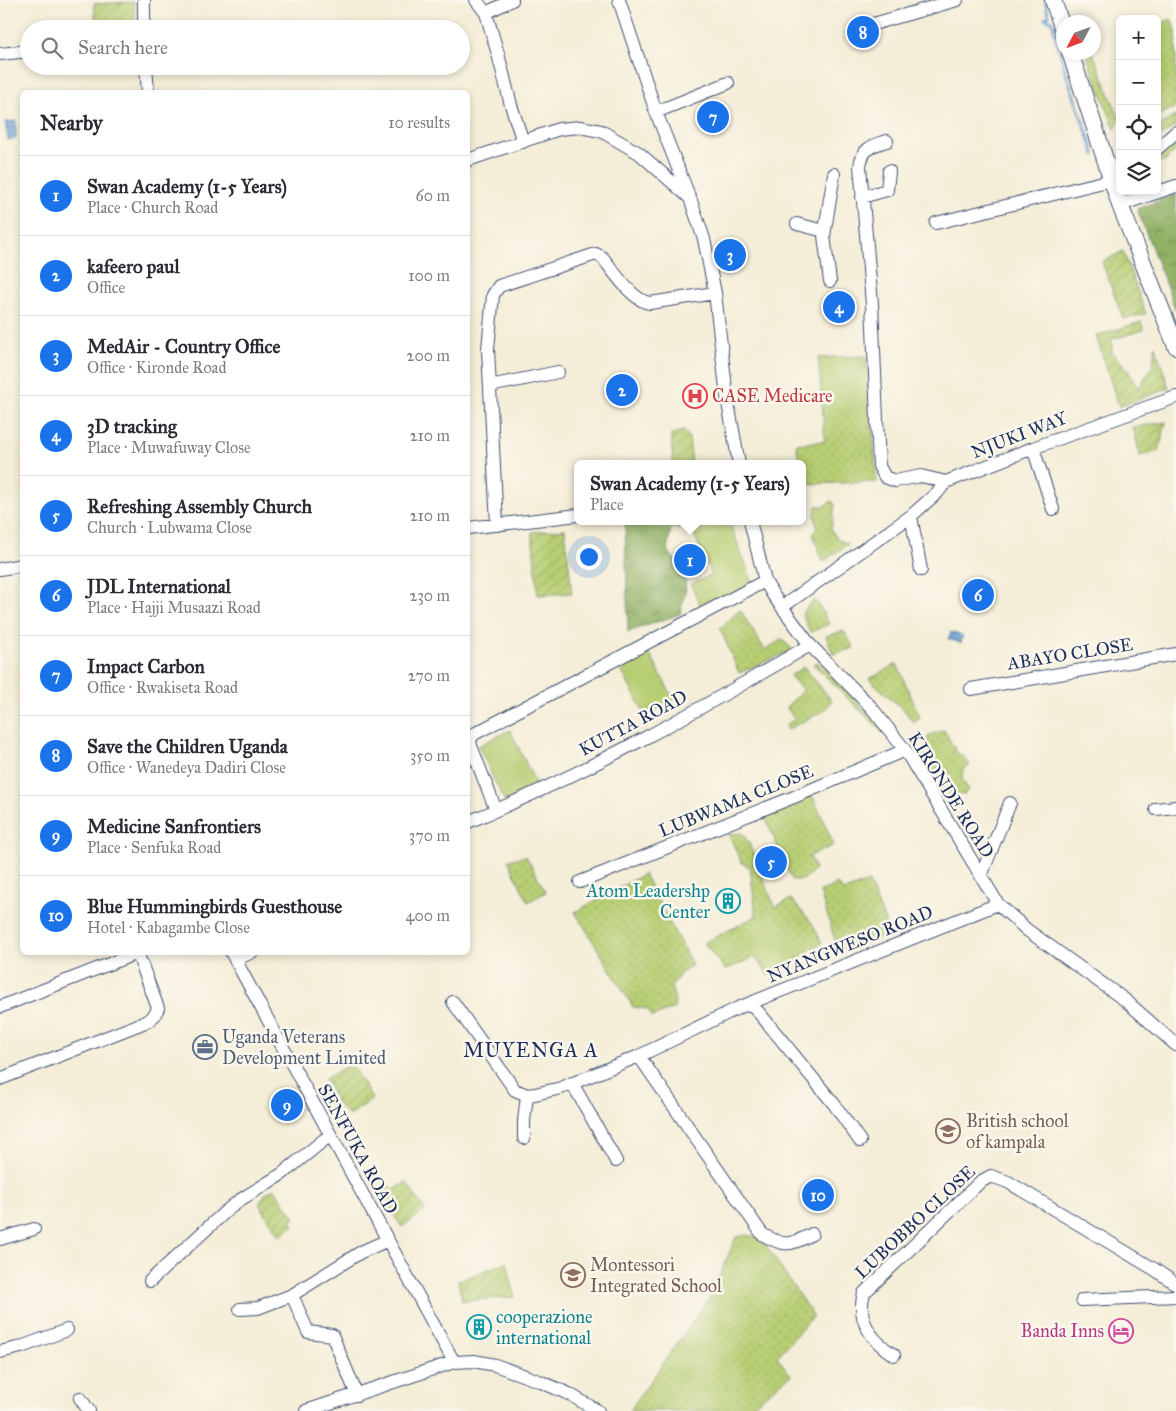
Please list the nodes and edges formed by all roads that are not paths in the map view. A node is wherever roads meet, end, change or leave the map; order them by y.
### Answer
1 (476, 0) edge
2 (512, 0) edge
3 (618, 0) edge
4 (957, 0) edge
5 (146, 1) edge
6 (1055, 1) edge
7 (486, 13) junction
8 (1059, 15) edge
9 (145, 20) edge
10 (856, 28) dead end
11 (20, 52) edge
12 (0, 54) edge
13 (1073, 60) edge
14 (147, 75) edge
15 (728, 82) dead end
16 (148, 90) edge
17 (656, 112) junction
18 (1176, 132) edge
19 (887, 141) dead end
20 (523, 142) junction
21 (1161, 145) edge
22 (470, 159) edge
23 (889, 171) dead end
24 (834, 174) dead end
25 (1115, 183) edge
26 (1176, 186) edge
27 (862, 197) junction
28 (690, 198) junction
29 (1120, 205) junction
30 (936, 223) dead end
31 (797, 224) dead end
32 (824, 231) junction
33 (830, 281) dead end
34 (715, 293) junction
35 (1176, 346) edge
36 (558, 372) dead end
37 (490, 386) junction
38 (1176, 397) edge
39 (1033, 448) junction
40 (738, 460) edge
41 (946, 482) junction
42 (1053, 508) dead end
43 (574, 515) edge
44 (911, 516) junction
45 (497, 525) junction
46 (751, 525) edge
47 (470, 528) edge
48 (20, 565) edge
49 (0, 569) edge
50 (921, 570) dead end
51 (766, 581) junction
52 (782, 607) junction
53 (810, 645) junction
54 (1176, 654) edge
55 (971, 689) dead end
56 (905, 750) junction
57 (1010, 803) dead end
58 (1176, 807) edge
59 (496, 810) junction
60 (1156, 810) dead end
61 (470, 821) edge
62 (981, 876) junction
63 (580, 882) dead end
64 (998, 904) junction
65 (132, 955) edge
66 (138, 955) edge
67 (233, 956) edge
68 (453, 1002) dead end
69 (751, 1003) junction
70 (0, 1007) edge
71 (1176, 1045) edge
72 (639, 1056) junction
73 (0, 1079) edge
74 (572, 1083) junction
75 (527, 1095) junction
76 (330, 1135) junction
77 (524, 1138) dead end
78 (860, 1141) dead end
79 (616, 1161) dead end
80 (34, 1229) dead end
81 (812, 1234) dead end
82 (0, 1239) edge
83 (388, 1240) junction
84 (150, 1281) dead end
85 (1176, 1284) edge
86 (292, 1295) junction
87 (1176, 1296) edge
88 (1082, 1300) dead end
89 (240, 1310) dead end
90 (67, 1330) dead end
91 (0, 1352) edge
92 (894, 1355) dead end
93 (454, 1362) junction
94 (357, 1395) junction
95 (80, 1398) dead end
96 (89, 1411) edge
97 (306, 1411) edge
98 (598, 1411) edge

1 - 7 street
2 - 7 street
3 - 17 street
4 - 10 street
5 - 9 street
6 - 8 street
7 - 20 street
11 - 12 street
13 - 25 street
14 - 16 street
15 - 17 street
17 - 28 street
18 - 21 street
19 - 27 street
20 - 22 street
20 - 28 street
23 - 27 street
24 - 32 street
25 - 29 street
25 - 30 street
26 - 29 street
27 - 41 street
28 - 34 street
29 - 35 street
31 - 32 street
32 - 33 street
34 - 37 street
34 - 40 street
36 - 37 street
37 - 45 street
38 - 39 street, NJUKI WAY
39 - 41 street, NJUKI WAY
39 - 42 street
41 - 44 street
43 - 45 street
44 - 50 street
44 - 52 street
45 - 47 street
46 - 51 street, KIRONDE ROAD
48 - 49 street
51 - 52 street, KIRONDE ROAD
51 - 59 street
52 - 53 street, KIRONDE ROAD
53 - 56 street, KIRONDE ROAD
53 - 59 street, KUTTA ROAD
54 - 55 street, ABAYO CLOSE
56 - 62 street, KIRONDE ROAD
56 - 63 street, LUBWAMA CLOSE
57 - 62 street
58 - 60 street
59 - 61 street, KUTTA ROAD
62 - 64 street, KIRONDE ROAD
64 - 69 street, NYANGWESO ROAD
64 - 71 street, KIRONDE ROAD
65 - 70 street
66 - 73 street
67 - 76 street, SENFUKA ROAD
68 - 75 street
69 - 72 street, NYANGWESO ROAD
69 - 78 street
72 - 74 street, NYANGWESO ROAD
72 - 81 street
74 - 75 street
74 - 79 street
75 - 77 street
76 - 83 street, SENFUKA ROAD
76 - 84 street
80 - 82 street
83 - 86 street
83 - 93 street, SENFUKA ROAD
85 - 92 street, LUBOBBO CLOSE
86 - 89 street
86 - 94 street
87 - 88 street
90 - 91 street
93 - 94 street
93 - 98 street
94 - 97 street
95 - 96 street

